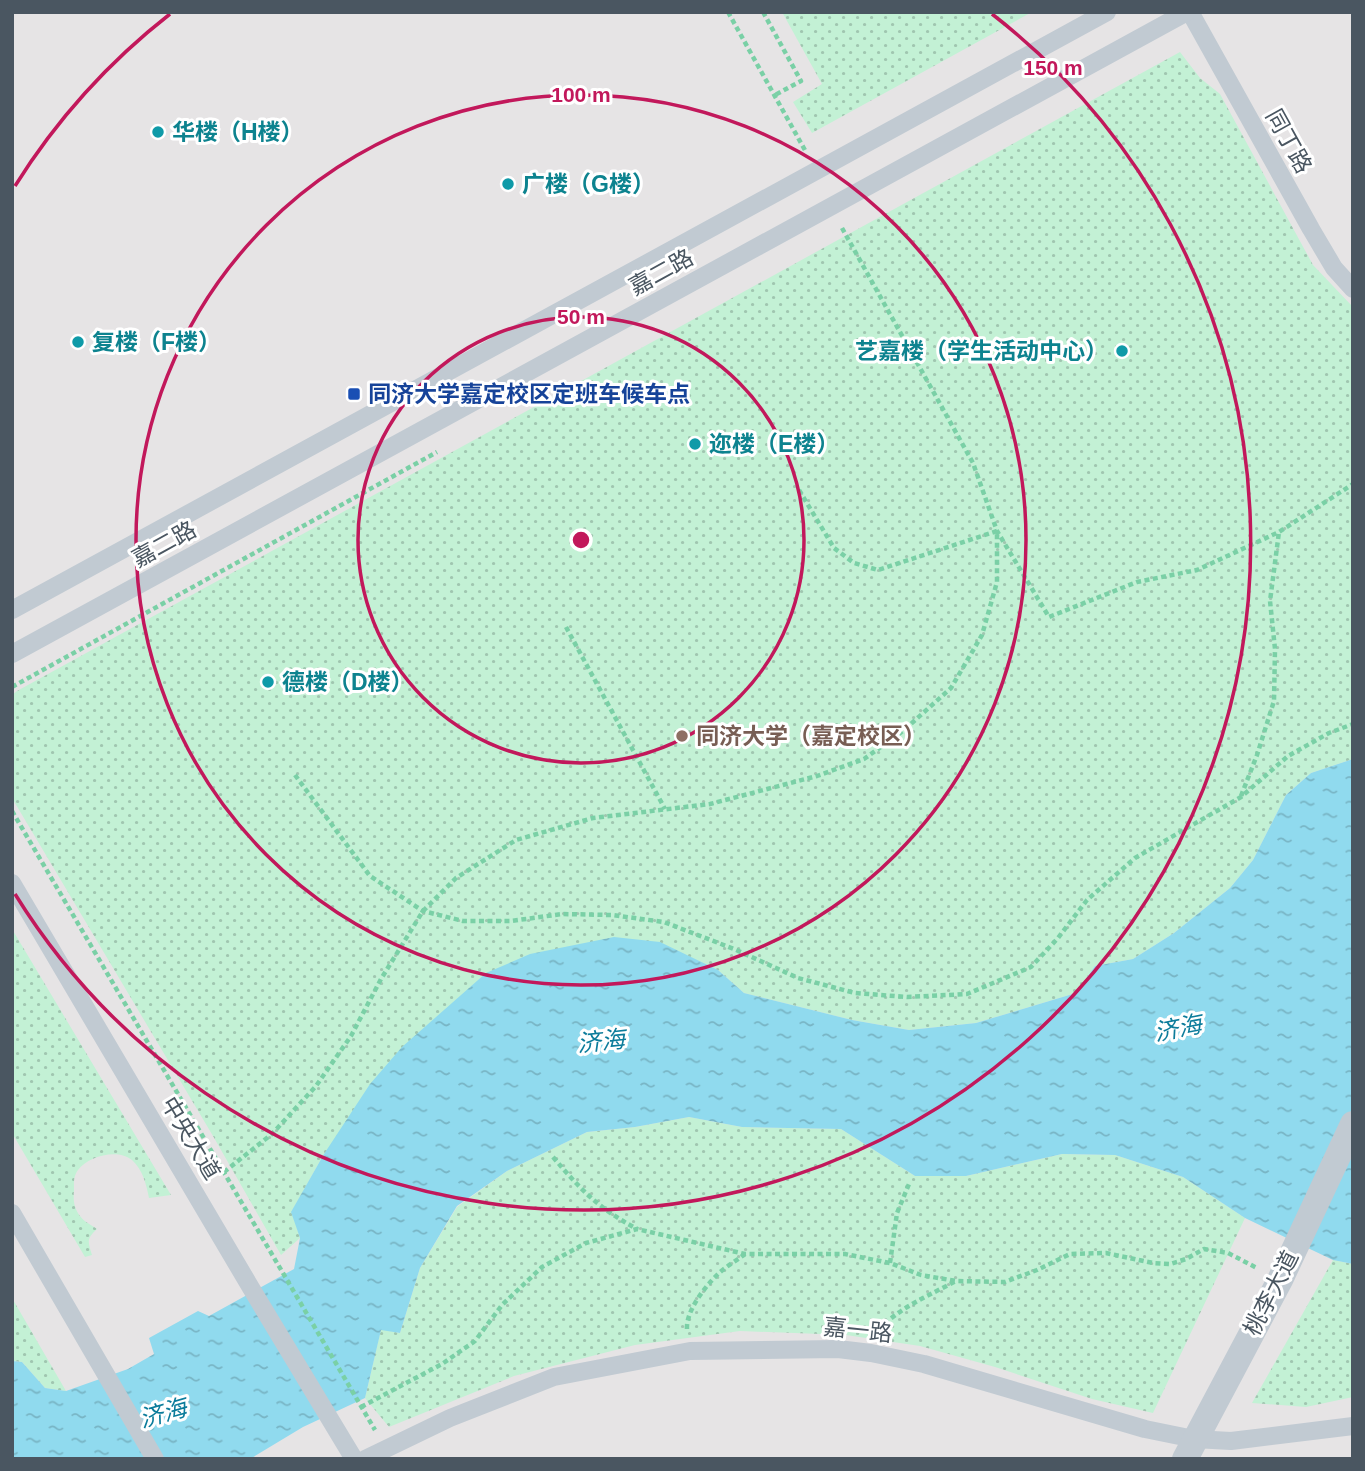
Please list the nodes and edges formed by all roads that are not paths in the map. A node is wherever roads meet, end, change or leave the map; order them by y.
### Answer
1 (1107, 12) edge
2 (1188, 12) edge
3 (1353, 289) edge
4 (12, 610) edge
5 (12, 654) edge
6 (12, 883) edge
7 (1353, 1124) edge
8 (12, 1213) edge
9 (1353, 1426) edge
10 (1190, 1449) edge
11 (155, 1459) edge
12 (354, 1459) edge
13 (365, 1459) edge

1 - 4 lane, 嘉二路
2 - 3 lane, 同丁路
2 - 5 lane, 嘉二路
6 - 12 lane, 中央大道
7 - 10 street, 桃李大道
8 - 11 lane
9 - 10 lane, 嘉一路
10 - 13 lane, 嘉一路

